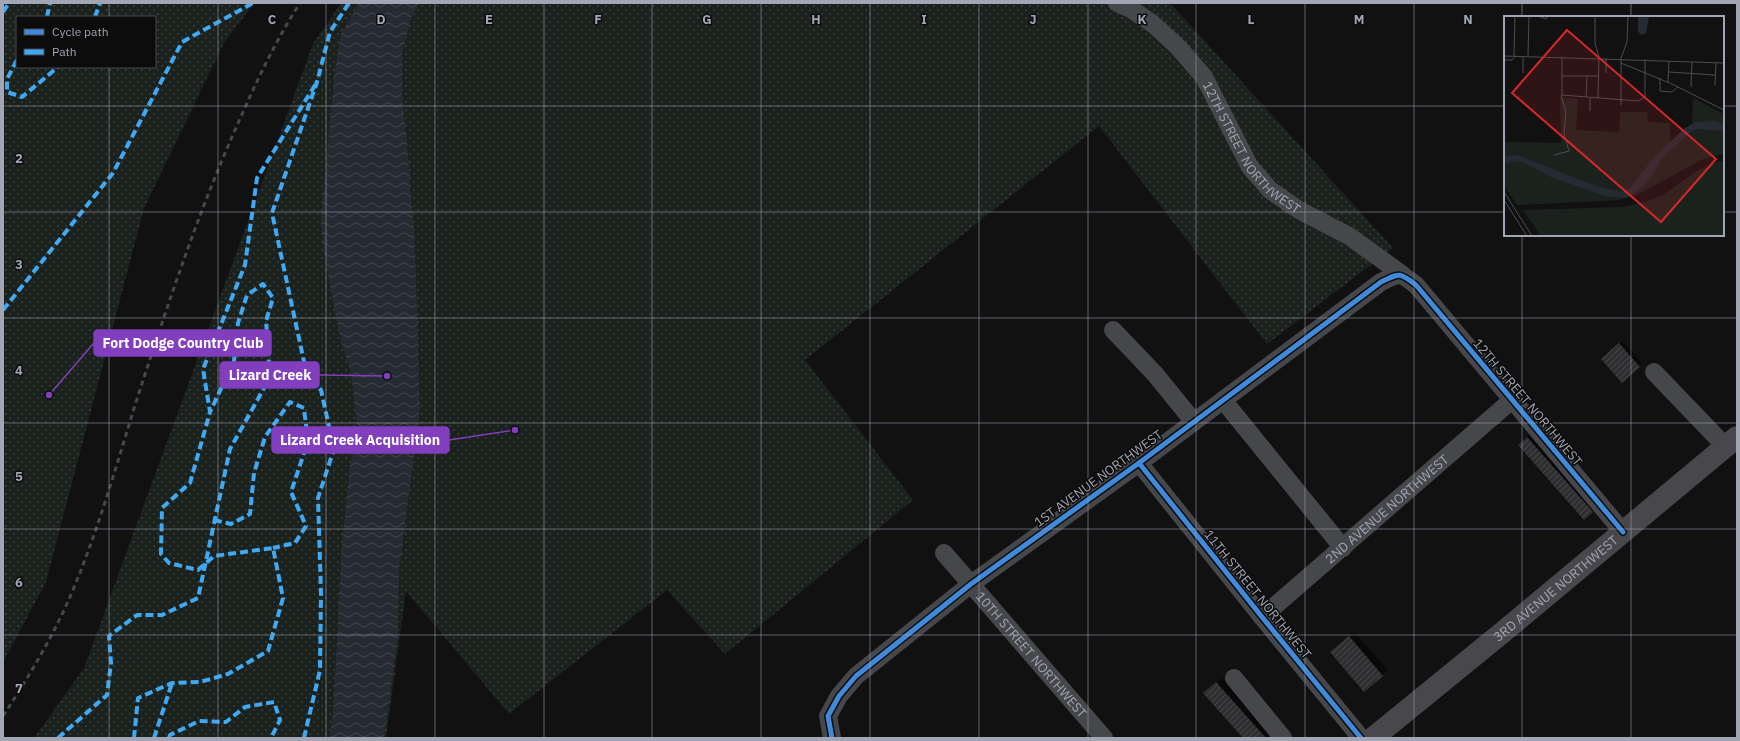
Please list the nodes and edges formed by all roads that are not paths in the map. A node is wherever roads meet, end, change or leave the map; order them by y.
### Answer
1 (1117, 3) edge
2 (1409, 280) junction
3 (1112, 330) dead end
4 (1654, 372) dead end
5 (1223, 400) junction
6 (1512, 400) junction
7 (1194, 422) junction
8 (1731, 442) edge
9 (1139, 463) junction
10 (1623, 532) junction
11 (1343, 548) junction
12 (944, 553) dead end
13 (971, 584) junction
14 (1262, 617) junction
15 (1234, 678) dead end
16 (832, 738) edge
17 (1104, 738) edge
18 (1283, 738) edge
19 (1361, 738) edge
20 (1373, 738) edge

1 - 2 street, 12TH STREET NORTHWEST
2 - 5 street, 1ST AVENUE NORTHWEST
2 - 6 street, 12TH STREET NORTHWEST
3 - 7 street
4 - 8 street
5 - 7 street, 1ST AVENUE NORTHWEST
5 - 11 street
6 - 10 street, 12TH STREET NORTHWEST
6 - 11 street, 2ND AVENUE NORTHWEST
7 - 9 street, 1ST AVENUE NORTHWEST
8 - 10 main road, 3RD AVENUE NORTHWEST
9 - 13 street, 1ST AVENUE NORTHWEST
9 - 14 street, 11TH STREET NORTHWEST
10 - 20 main road, 3RD AVENUE NORTHWEST
11 - 14 street, 2ND AVENUE NORTHWEST
12 - 13 street, 10TH STREET NORTHWEST
13 - 16 street, 1ST AVENUE NORTHWEST
13 - 17 street, 10TH STREET NORTHWEST
14 - 19 street, 11TH STREET NORTHWEST
15 - 18 street

